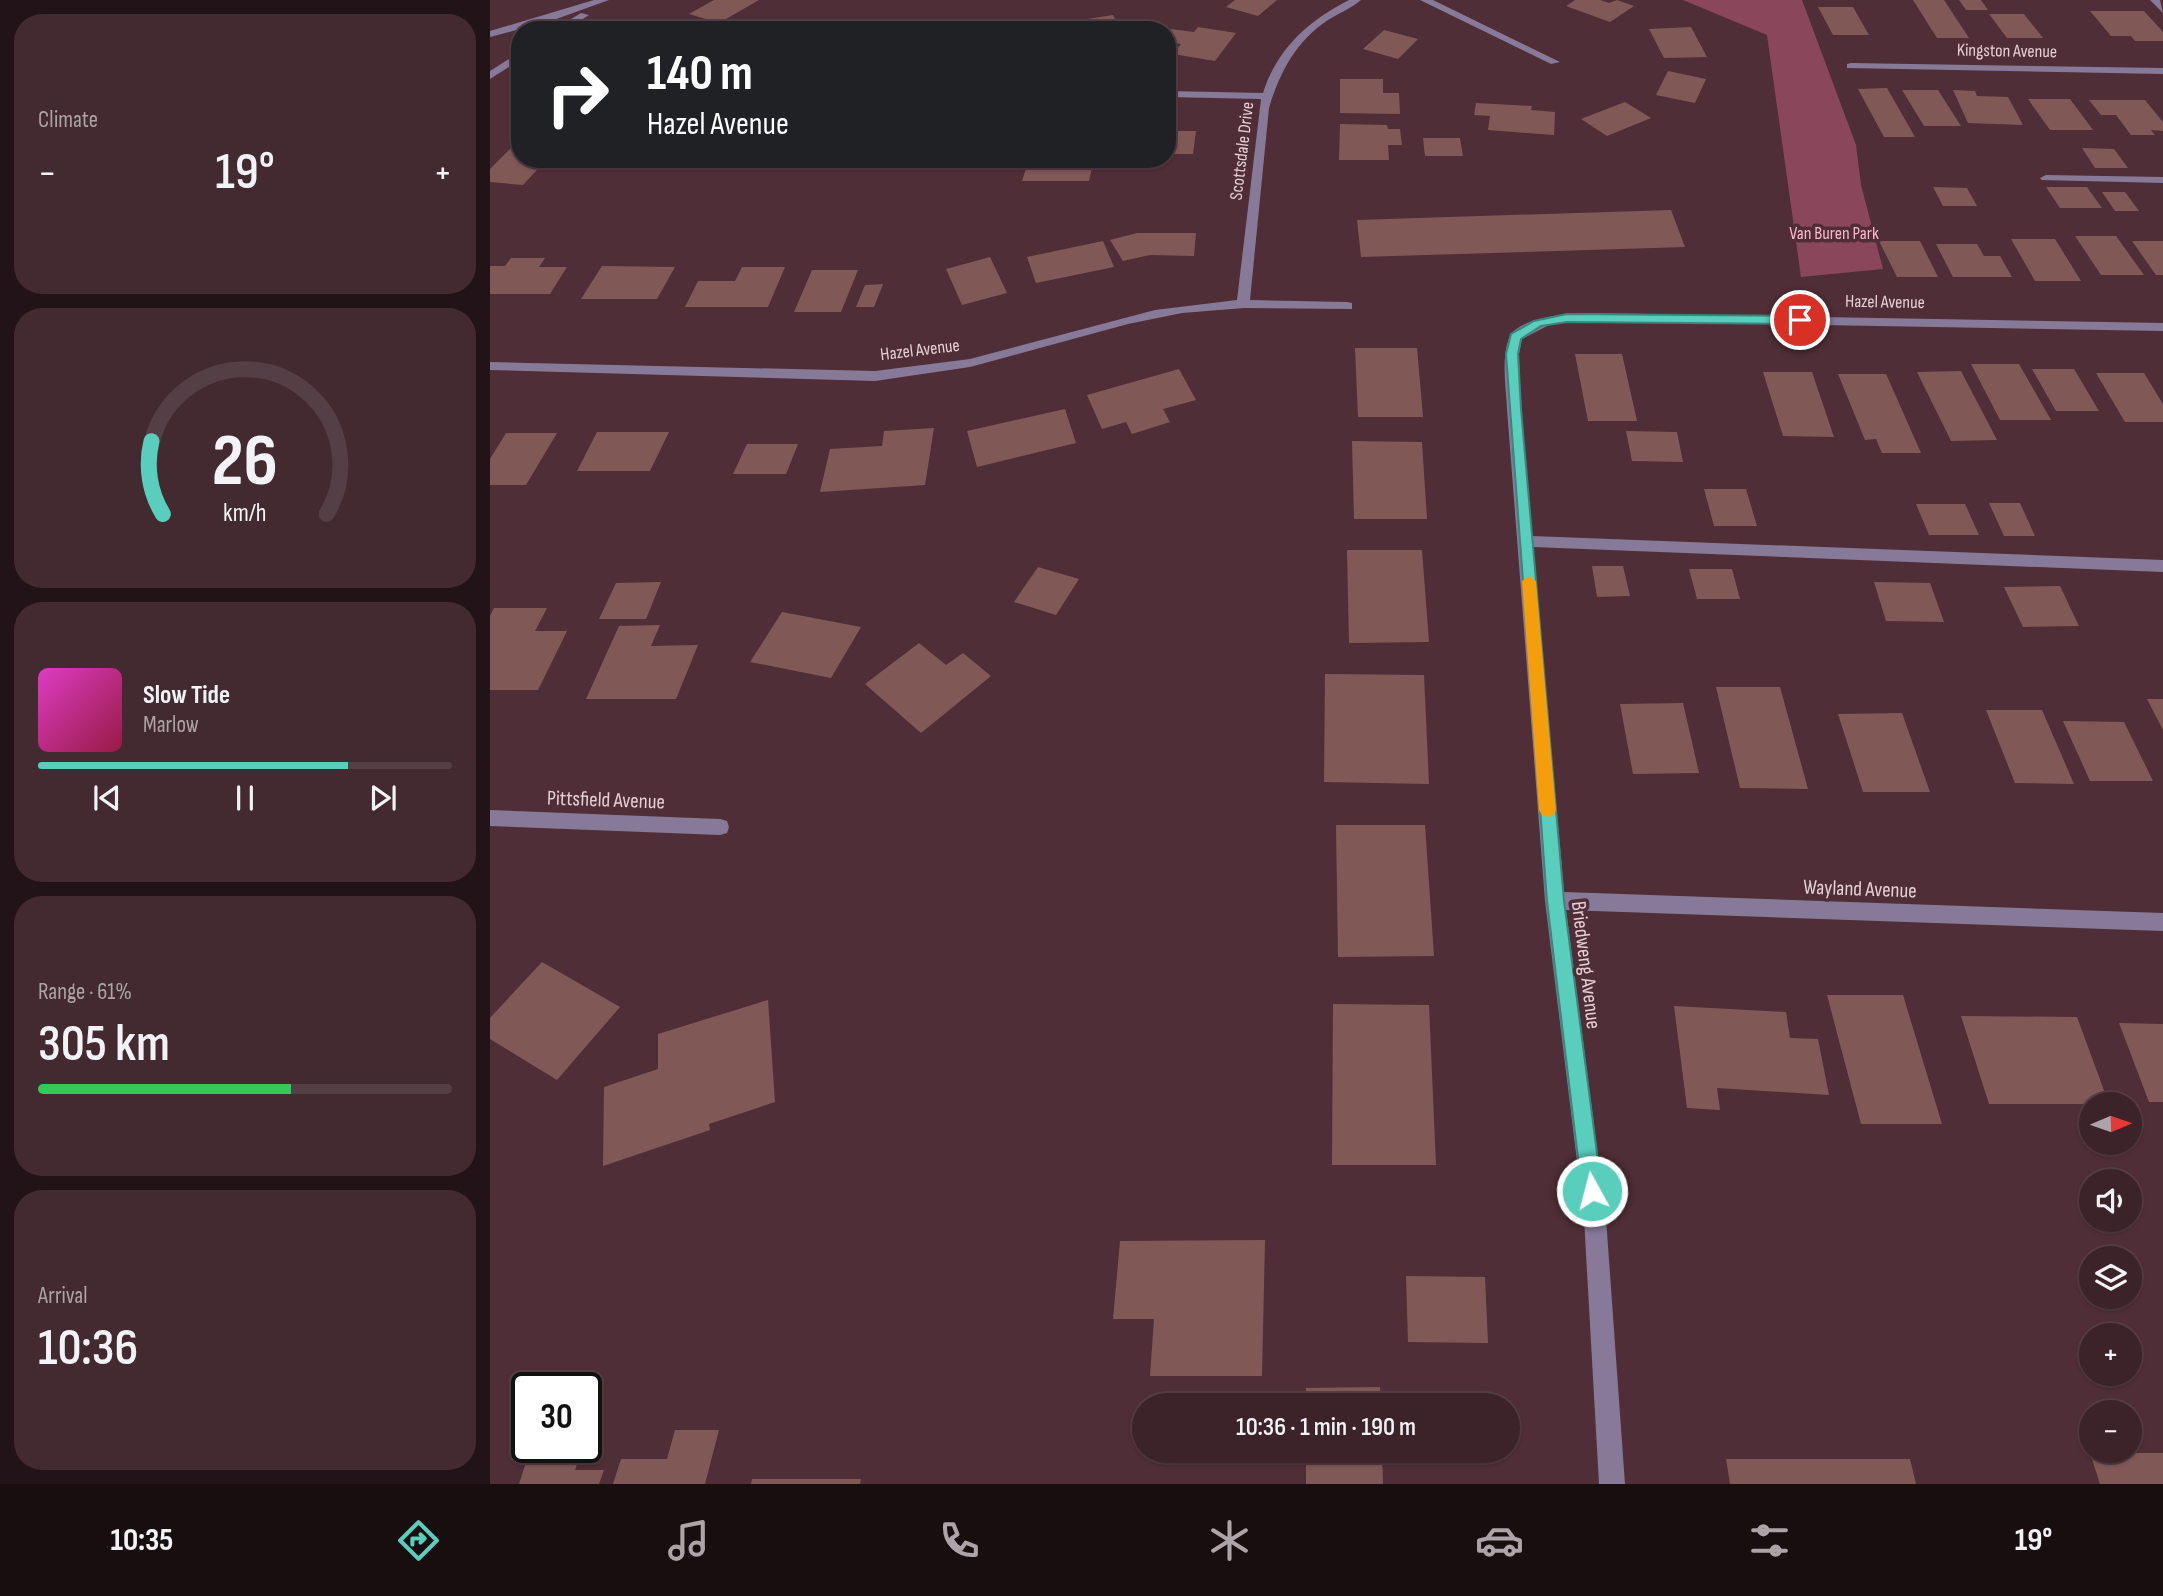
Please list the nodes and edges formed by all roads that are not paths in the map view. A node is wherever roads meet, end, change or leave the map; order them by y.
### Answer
1 (604, 0) edge
2 (612, 0) edge
3 (1356, 0) edge
4 (1425, 0) edge
5 (2155, 0) edge
6 (2163, 10) edge
7 (540, 21) edge
8 (574, 21) edge
9 (511, 29) edge
10 (490, 34) edge
11 (511, 61) edge
12 (1555, 62) dead end
13 (1851, 66) dead end
14 (2163, 71) edge
15 (490, 76) edge
16 (1176, 94) edge
17 (1267, 96) junction
18 (2046, 178) dead end
19 (2163, 180) edge
20 (1243, 304) junction
21 (1347, 306) dead end
22 (2163, 327) edge
23 (1524, 330) joint
24 (490, 366) edge
25 (1525, 541) junction
26 (2163, 566) edge
27 (490, 818) edge
28 (720, 827) dead end
29 (1555, 901) junction
30 (2163, 922) edge
31 (1612, 1484) edge

1 - 7 street
2 - 8 street
3 - 17 street, Scottsdale Drive
4 - 12 street
5 - 6 street
9 - 10 street
11 - 15 street
13 - 14 street, Kingston Avenue
16 - 17 street
17 - 20 street, Scottsdale Drive
18 - 19 street
20 - 21 street, Hazel Avenue
20 - 24 street, Hazel Avenue
22 - 23 street, Hazel Avenue
23 - 25 street, Briedweng Avenue
25 - 26 street
25 - 29 street, Briedweng Avenue
27 - 28 street, Pittsfield Avenue
29 - 30 street, Wayland Avenue
29 - 31 street, Briedweng Avenue

